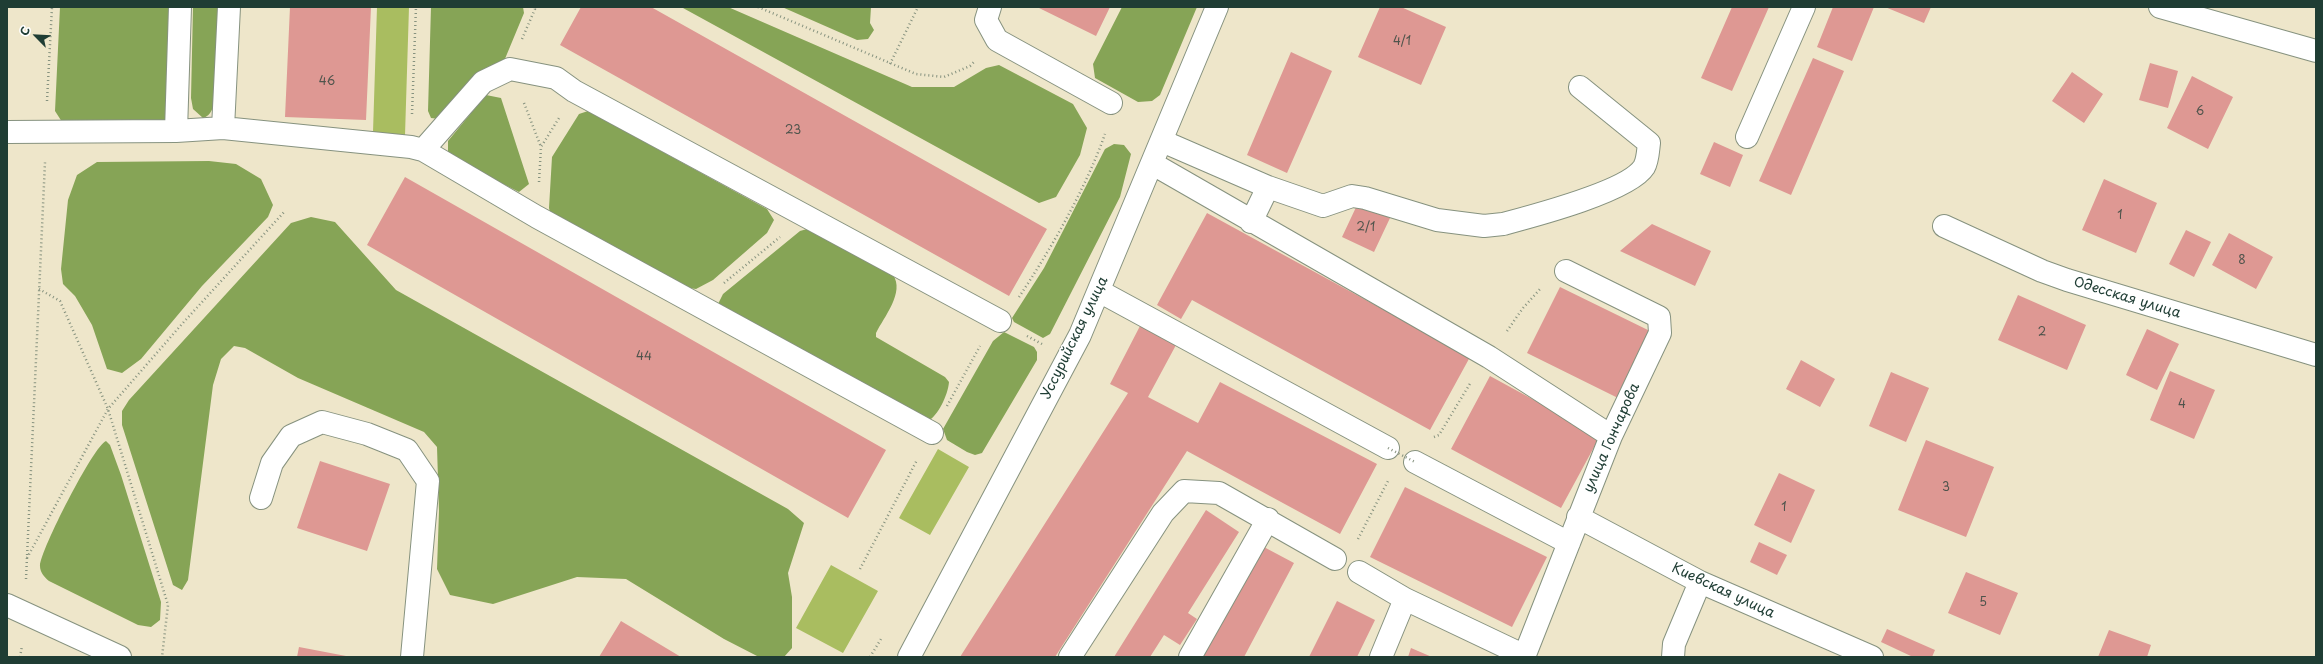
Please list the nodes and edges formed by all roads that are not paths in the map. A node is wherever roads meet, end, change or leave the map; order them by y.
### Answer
1 (180, 7) edge
2 (229, 7) edge
3 (990, 7) edge
4 (1217, 7) edge
5 (1804, 7) edge
6 (2160, 7) edge
7 (2316, 51) edge
8 (1580, 87) dead end
9 (1111, 103) road end
10 (223, 128) junction
11 (176, 131) junction
12 (7, 132) edge
13 (1747, 137) dead end
14 (1162, 141) junction
15 (417, 148) junction
16 (1153, 164) junction
17 (1268, 187) junction
18 (1251, 222) junction
19 (1944, 226) dead end
20 (1566, 271) road end
21 (1099, 291) junction
22 (1000, 321) road end
23 (2316, 355) edge
24 (932, 433) road end
25 (1611, 436) junction
26 (261, 498) dead end
27 (1578, 517) junction
28 (1268, 520) junction
29 (1569, 543) junction
30 (1334, 559) dead end
31 (1359, 572) dead end
32 (1700, 582) junction
33 (1405, 599) junction
34 (16, 610) edge
35 (1524, 656) edge
36 (120, 657) edge
37 (412, 657) edge
38 (909, 657) edge
39 (1070, 657) edge
40 (1190, 657) edge
41 (1381, 657) edge
42 (1673, 657) edge
43 (1872, 657) edge

1 - 11 street
2 - 10 street
3 - 9 street
4 - 14 street, Уссурийская улица
5 - 13 street
6 - 7 street
8 - 17 street
10 - 11 street
10 - 15 street
11 - 12 street
14 - 16 street, Уссурийская улица
14 - 17 street
15 - 22 street
15 - 24 street
16 - 18 street
16 - 21 street, Уссурийская улица
17 - 18 street
18 - 25 street
19 - 23 street, Одесская улица
20 - 25 street, улица Гончарова
21 - 29 street
21 - 38 street, Уссурийская улица
25 - 27 street, улица Гончарова
26 - 37 street
27 - 29 street, улица Гончарова
27 - 32 street, Киевская улица
28 - 30 street
28 - 39 street
28 - 40 street
29 - 35 street, улица Гончарова
31 - 33 street
32 - 42 street
32 - 43 street, Киевская улица
33 - 35 street
33 - 41 street
34 - 36 street

